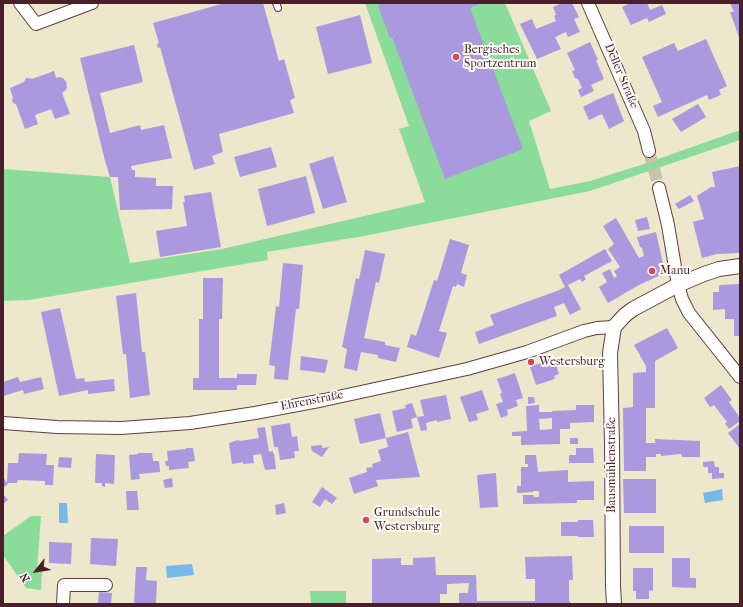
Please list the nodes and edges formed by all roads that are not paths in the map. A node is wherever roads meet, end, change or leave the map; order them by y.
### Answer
1 (20, 3) edge
2 (92, 3) edge
3 (588, 3) edge
4 (649, 151) tunnel mouth
5 (659, 188) tunnel mouth
6 (740, 266) edge
7 (678, 285) junction
8 (614, 327) junction
9 (740, 377) edge
10 (3, 423) edge
11 (106, 585) dead end
12 (63, 604) edge
13 (614, 604) edge

1 - 2 street
3 - 4 street, Deller Straße
5 - 7 street
6 - 7 street
7 - 8 street
7 - 9 street
8 - 10 street, Ehrenstraße
8 - 13 street, Bausmühlenstraße
11 - 12 street

